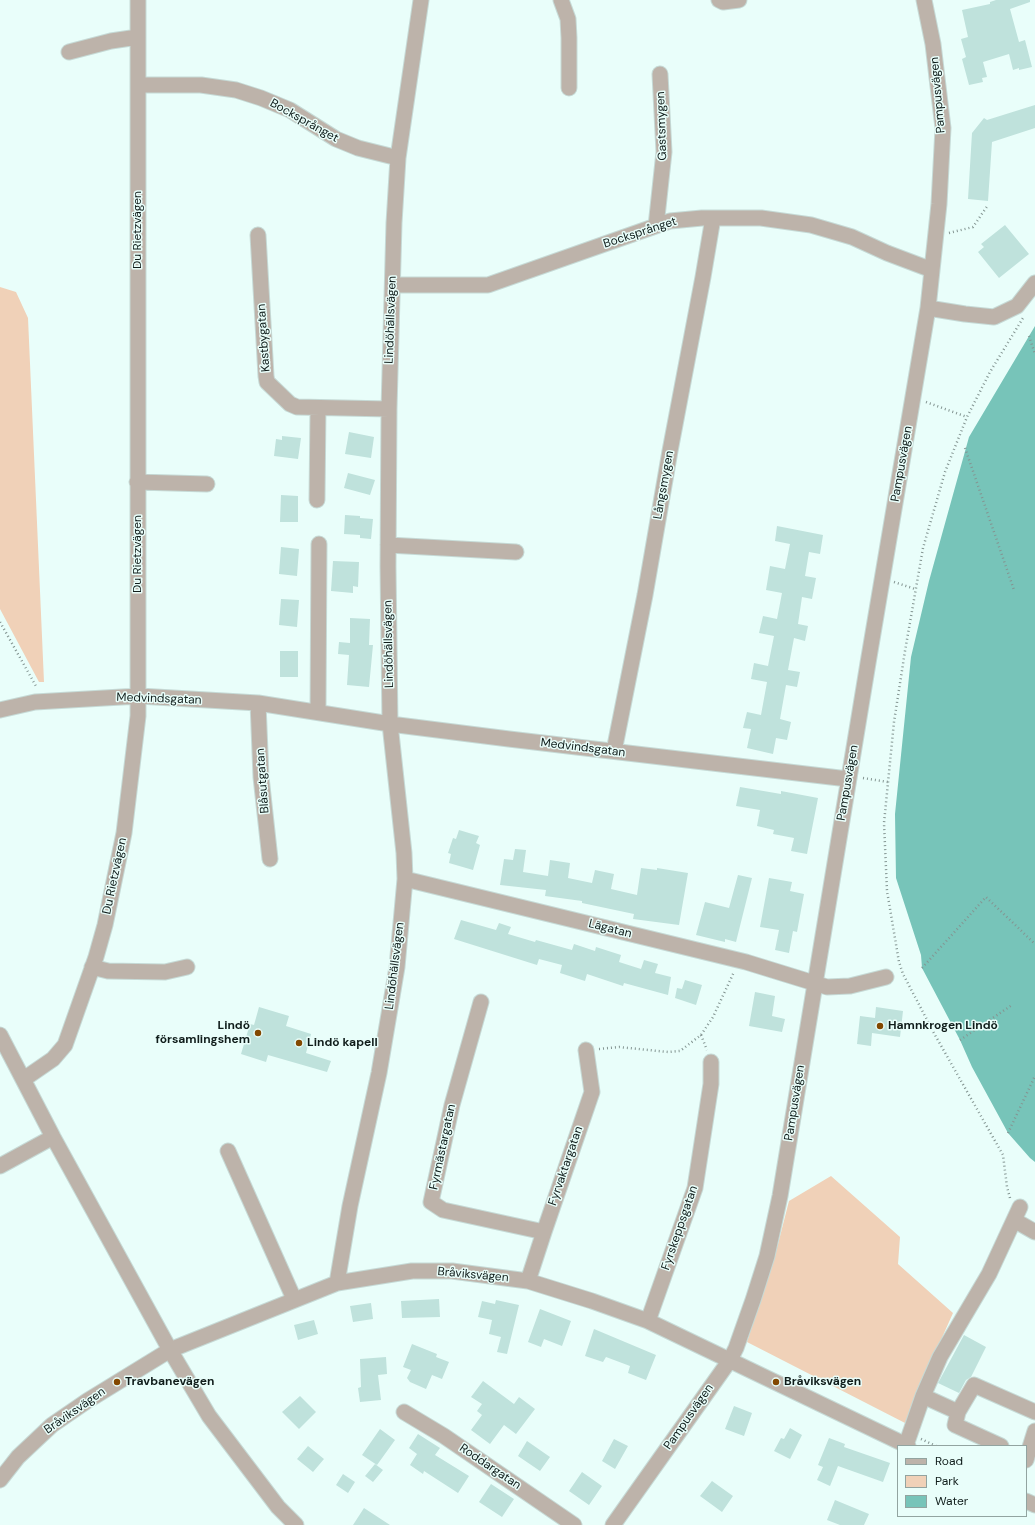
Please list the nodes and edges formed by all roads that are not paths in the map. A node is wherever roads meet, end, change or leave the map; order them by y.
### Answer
1 (138, 0) edge
2 (421, 0) edge
3 (561, 0) edge
4 (719, 0) edge
5 (739, 0) edge
6 (924, 0) edge
7 (138, 36) junction
8 (69, 52) dead end
9 (660, 74) dead end
10 (138, 85) junction
11 (569, 88) dead end
12 (398, 158) junction
13 (713, 218) junction
14 (656, 226) junction
15 (258, 235) dead end
16 (932, 270) junction
17 (1035, 284) edge
18 (393, 285) junction
19 (928, 308) junction
20 (318, 408) junction
21 (389, 409) junction
22 (137, 482) junction
23 (207, 484) dead end
24 (317, 500) dead end
25 (319, 544) dead end
26 (388, 545) junction
27 (516, 552) dead end
28 (139, 696) junction
29 (258, 703) junction
30 (0, 710) edge
31 (318, 712) junction
32 (390, 724) junction
33 (614, 751) junction
34 (848, 779) junction
35 (270, 859) dead end
36 (405, 879) junction
37 (92, 967) junction
38 (187, 967) dead end
39 (886, 977) dead end
40 (815, 983) junction
41 (481, 1002) dead end
42 (0, 1035) edge
43 (586, 1050) road end
44 (711, 1062) dead end
45 (24, 1079) junction
46 (53, 1137) junction
47 (228, 1151) dead end
48 (0, 1166) edge
49 (544, 1232) junction
50 (1035, 1232) edge
51 (528, 1281) junction
52 (337, 1282) junction
53 (294, 1299) junction
54 (648, 1321) junction
55 (170, 1350) junction
56 (730, 1360) junction
57 (923, 1396) junction
58 (404, 1412) dead end
59 (958, 1412) junction
60 (1035, 1412) edge
61 (1035, 1431) edge
62 (907, 1445) edge
63 (999, 1445) edge
64 (1027, 1455) edge
65 (0, 1480) edge
66 (296, 1525) edge
67 (574, 1525) edge
68 (613, 1525) edge

1 - 7 street, Du Rietzvägen
2 - 12 street, Lindöhällsvägen
3 - 11 street
4 - 5 street
6 - 16 street, Pampusvägen
7 - 8 street
7 - 10 street, Du Rietzvägen
9 - 14 street, Gastsmygen
10 - 12 street, Bocksprånget
10 - 22 street, Du Rietzvägen
12 - 18 street, Lindöhällsvägen
13 - 14 street, Bocksprånget
13 - 16 street, Bocksprånget
13 - 33 street, Långsmygen
14 - 18 street, Bocksprånget
15 - 20 street, Kastbygatan
16 - 19 street, Pampusvägen
17 - 19 street
18 - 21 street, Lindöhällsvägen
19 - 34 street, Pampusvägen
20 - 21 street, Kastbygatan
20 - 24 street
21 - 26 street, Lindöhällsvägen
22 - 23 street
22 - 28 street, Du Rietzvägen
25 - 31 street
26 - 27 street
26 - 32 street, Lindöhällsvägen
28 - 29 street, Medvindsgatan
28 - 30 street, Medvindsgatan
28 - 37 street, Du Rietzvägen
29 - 31 street, Medvindsgatan
29 - 35 street, Blåsutgatan
31 - 32 street, Medvindsgatan
32 - 33 street, Medvindsgatan
32 - 36 street, Lindöhällsvägen
33 - 34 street, Medvindsgatan
34 - 40 street, Pampusvägen
36 - 40 street, Lägatan
36 - 52 street, Lindöhällsvägen
37 - 38 street
37 - 45 street, Du Rietzvägen
39 - 40 street, Lägatan
40 - 56 street, Pampusvägen
41 - 49 street, Fyrmästargatan
42 - 45 street
43 - 49 street, Fyrvaktargatan
44 - 54 street, Fyrskeppsgatan
45 - 46 street
46 - 48 street
46 - 55 street
47 - 53 street
49 - 51 street, Fyrvaktargatan
50 - 57 street
51 - 52 street, Bråviksvägen
51 - 54 street, Bråviksvägen
52 - 53 street, Bråviksvägen
53 - 55 street, Bråviksvägen
54 - 56 street, Bråviksvägen
55 - 65 street, Bråviksvägen
55 - 66 street
56 - 62 street, Bråviksvägen
56 - 68 street, Pampusvägen
57 - 59 street
57 - 62 street
58 - 67 street, Roddargatan
59 - 60 street
59 - 63 street
61 - 64 street

